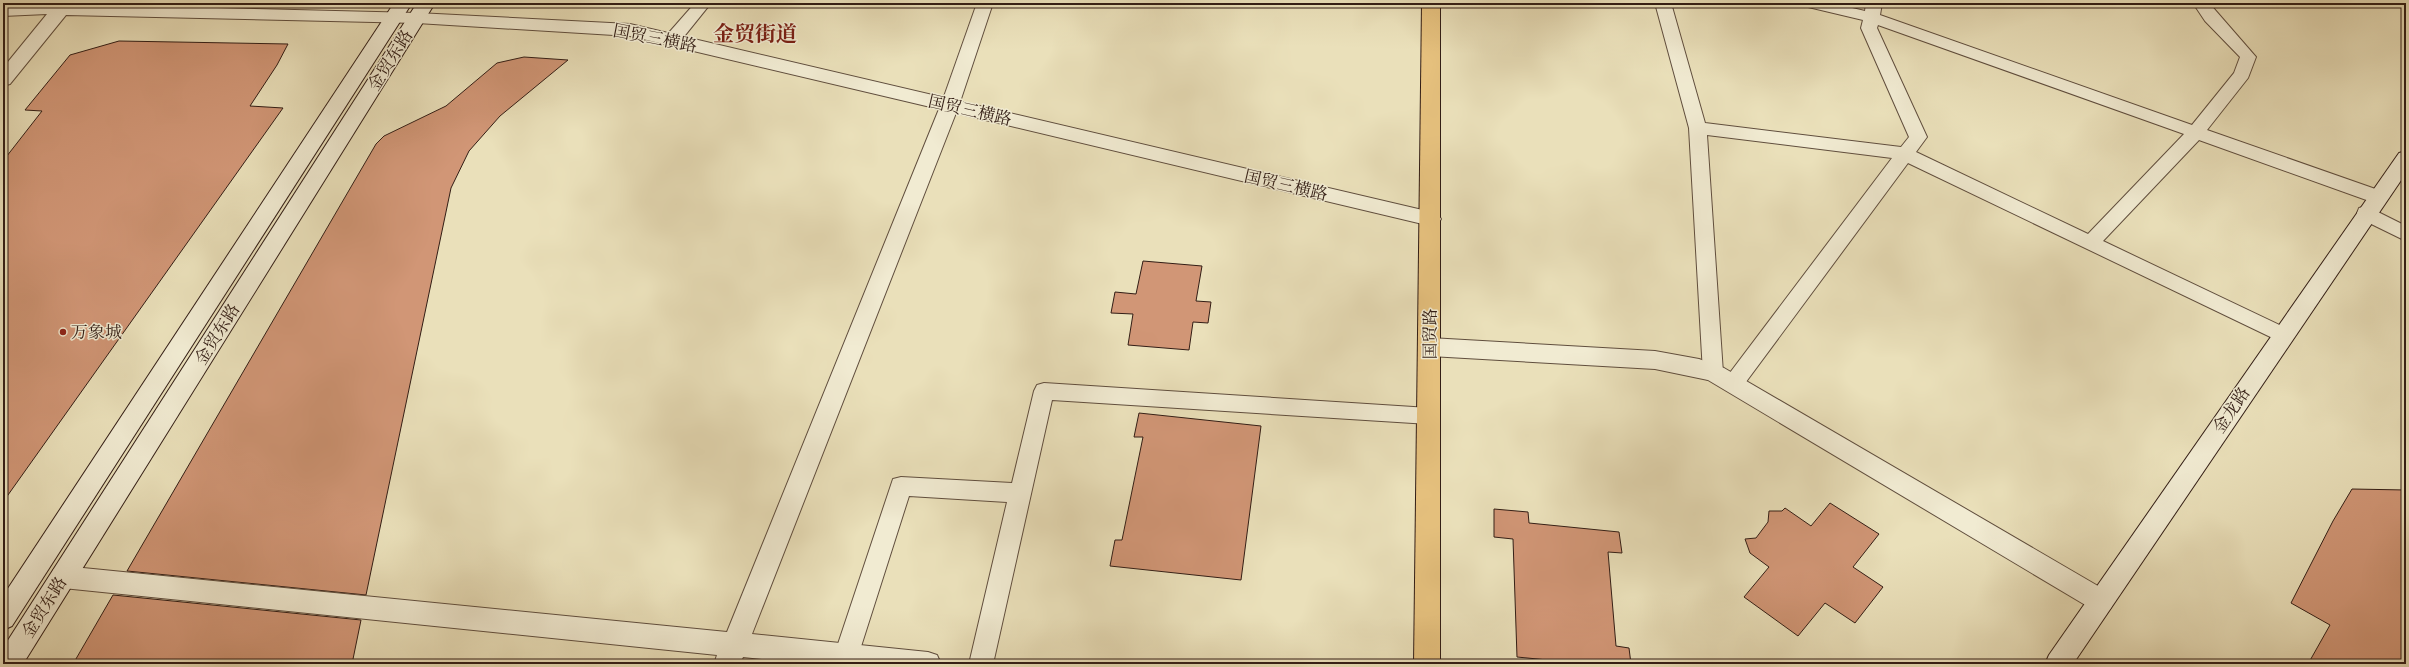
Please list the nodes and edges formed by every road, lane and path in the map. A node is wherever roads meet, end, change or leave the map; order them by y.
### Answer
1 (703, 3) edge
2 (985, 3) edge
3 (1431, 3) edge
4 (1663, 3) edge
5 (1810, 3) edge
6 (2201, 3) edge
7 (61, 9) junction
8 (410, 10) edge
9 (1873, 10) edge
10 (3, 11) edge
11 (672, 40) junction
12 (3, 80) edge
13 (950, 105) junction
14 (1698, 128) junction
15 (2195, 133) junction
16 (1905, 154) junction
17 (2406, 158) edge
18 (2372, 205) junction
19 (1431, 219) junction
20 (2406, 234) edge
21 (2090, 243) junction
22 (2283, 335) junction
23 (1430, 347) junction
24 (1713, 373) junction
25 (1733, 384) junction
26 (1429, 416) junction
27 (1020, 493) junction
28 (63, 577) junction
29 (2101, 601) junction
30 (3, 618) edge
31 (731, 654) edge
32 (846, 656) junction
33 (2065, 662) edge
34 (8, 664) edge
35 (928, 664) edge
36 (981, 664) edge
37 (1427, 664) edge

1 - 11 street
2 - 13 street
3 - 19 main road, 国贸路
4 - 14 street
5 - 9 street
6 - 15 street
7 - 8 street, 国贸三横路
7 - 10 street, 国贸三横路
7 - 12 street
8 - 11 street, 国贸三横路
8 - 28 street, 金贸东路
8 - 30 street, 金贸东路
9 - 15 street
9 - 16 street
11 - 13 street, 国贸三横路
13 - 19 street, 国贸三横路
13 - 31 street
14 - 16 street
14 - 24 street
15 - 18 street
15 - 21 street
16 - 21 street
16 - 25 street
17 - 18 street, 金龙路
18 - 20 street
18 - 22 street, 金龙路
19 - 23 main road, 国贸路
21 - 22 street
22 - 29 street, 金龙路
23 - 24 street
23 - 26 main road, 国贸路
24 - 25 street
25 - 29 street
26 - 27 street
26 - 37 main road, 国贸路
27 - 32 street
27 - 36 street
28 - 31 street
28 - 34 street, 金贸东路
29 - 33 street, 金龙路
31 - 32 street
32 - 35 street

